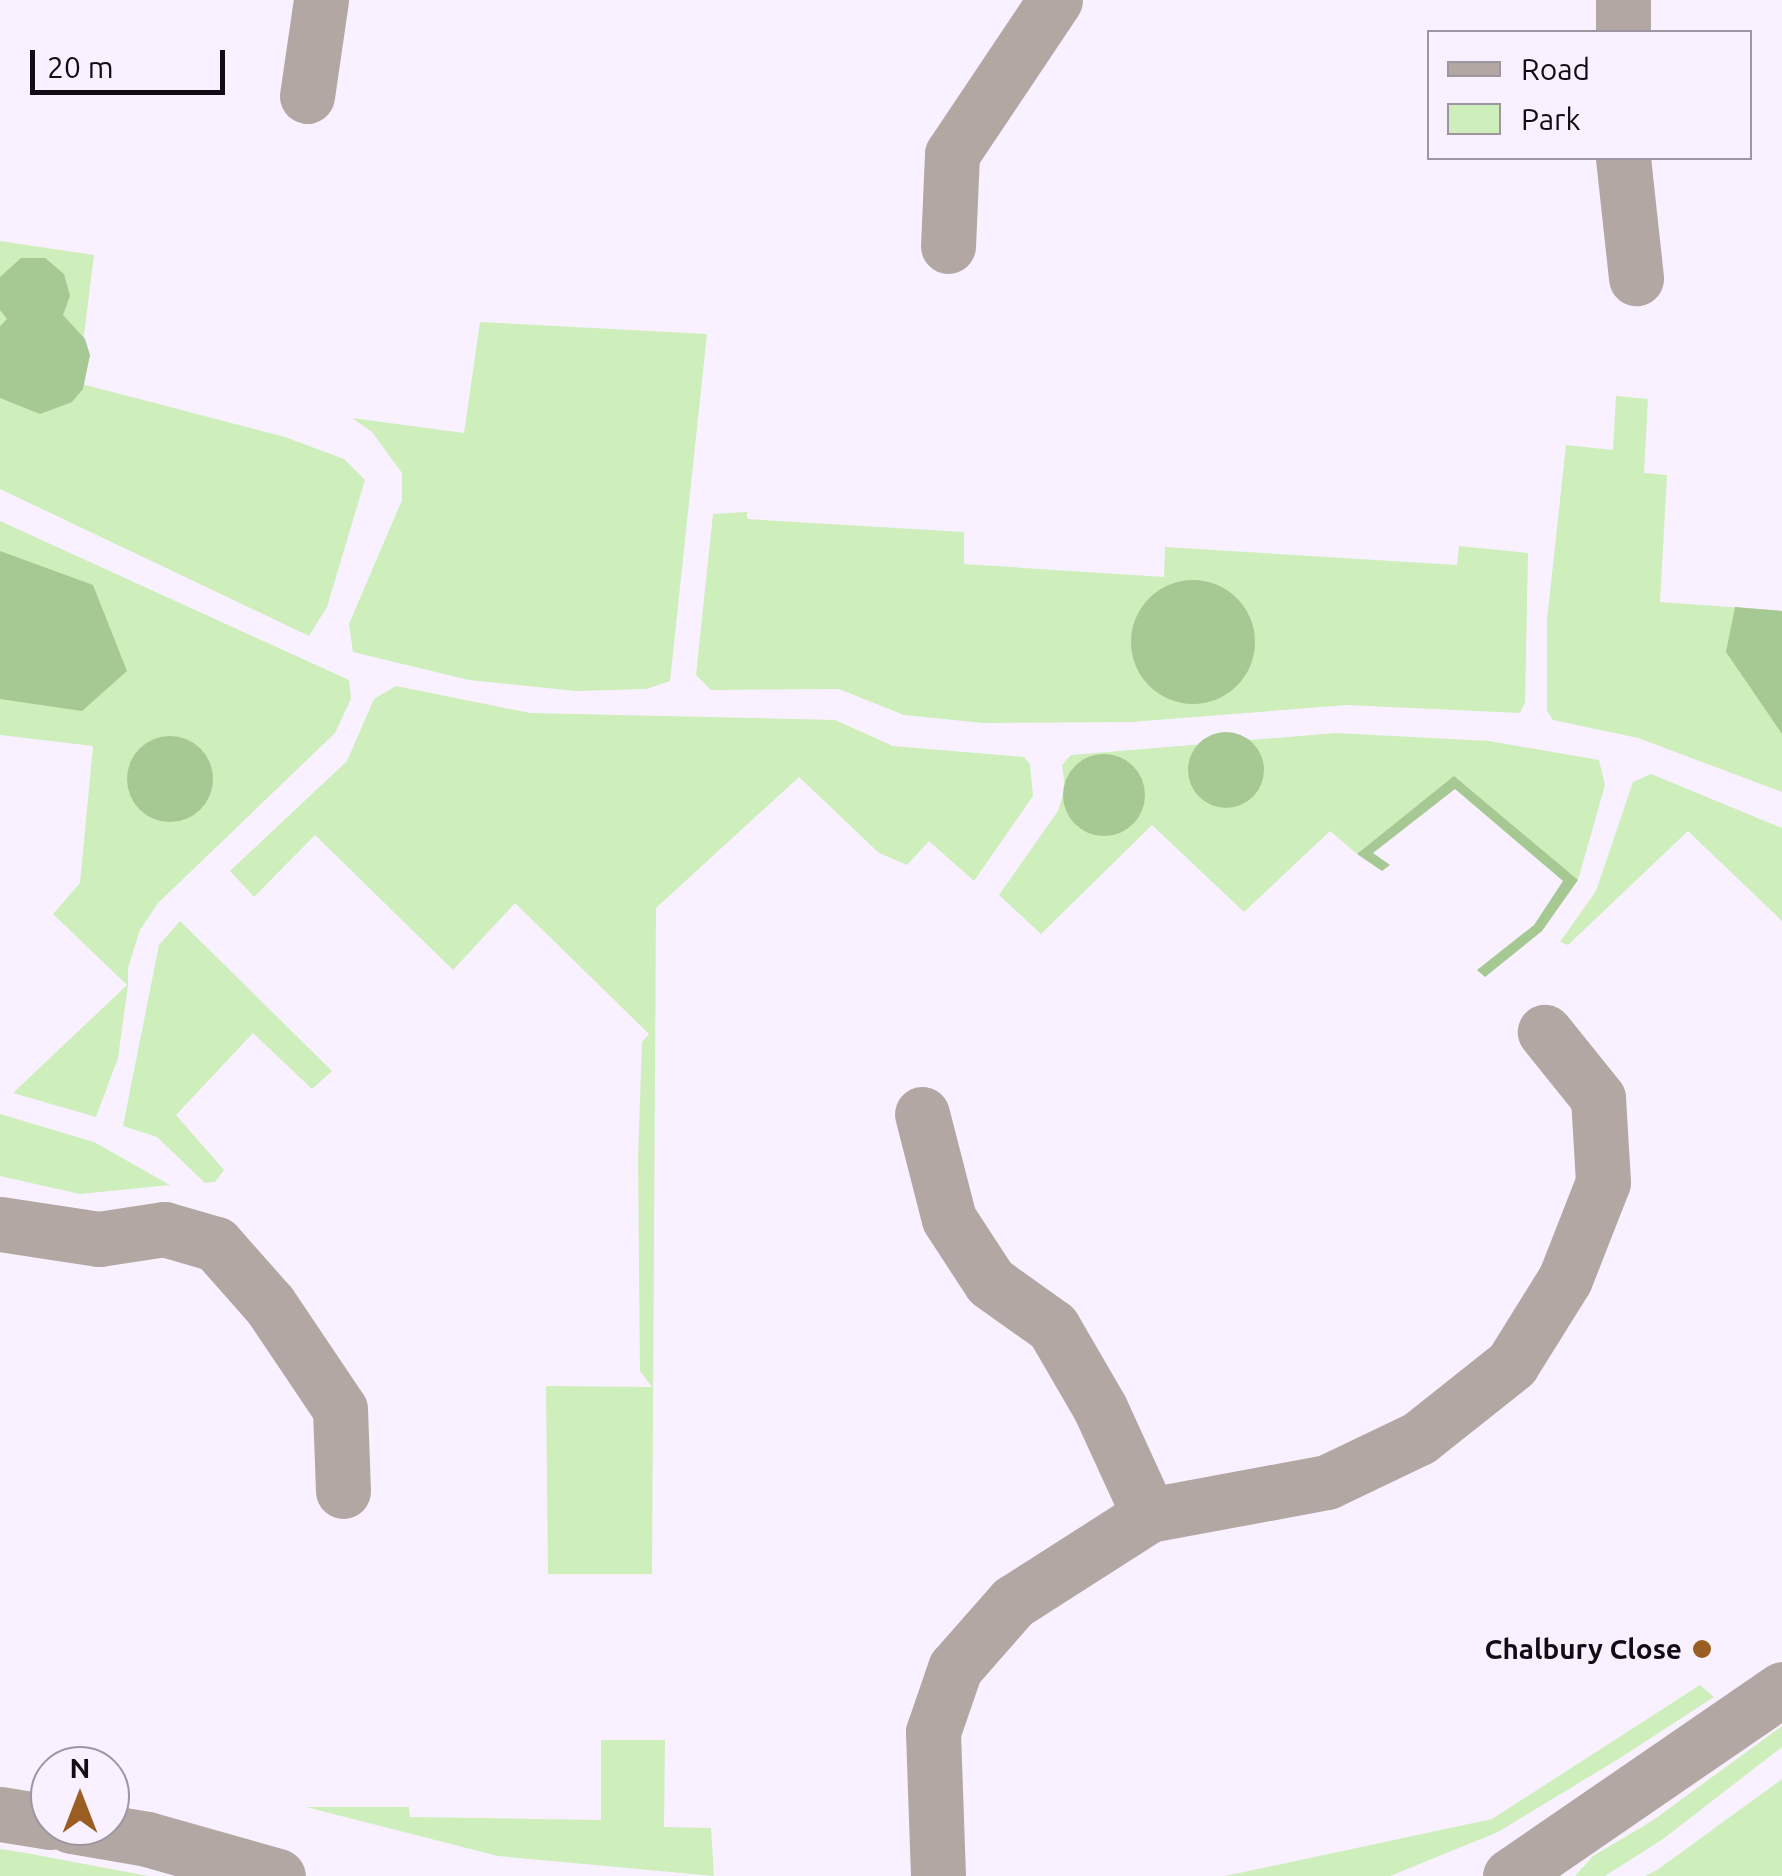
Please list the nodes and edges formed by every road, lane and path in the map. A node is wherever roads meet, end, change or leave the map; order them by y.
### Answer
1 (321, 0) edge
2 (1055, 0) edge
3 (1623, 0) edge
4 (1623, 30) edge
5 (307, 96) dead end
6 (1623, 160) edge
7 (948, 246) dead end
8 (1636, 278) dead end
9 (1545, 1032) dead end
10 (922, 1114) dead end
11 (0, 1224) edge
12 (344, 1491) dead end
13 (1149, 1515) junction
14 (1782, 1689) edge
15 (0, 1814) edge
16 (30, 1819) edge
17 (130, 1835) edge
18 (278, 1876) edge
19 (938, 1876) edge
20 (1510, 1876) edge

1 - 5 street
2 - 7 street
3 - 4 street
6 - 8 street
9 - 13 street
10 - 13 street
11 - 12 street
13 - 19 street
14 - 20 street
15 - 16 street
17 - 18 street

